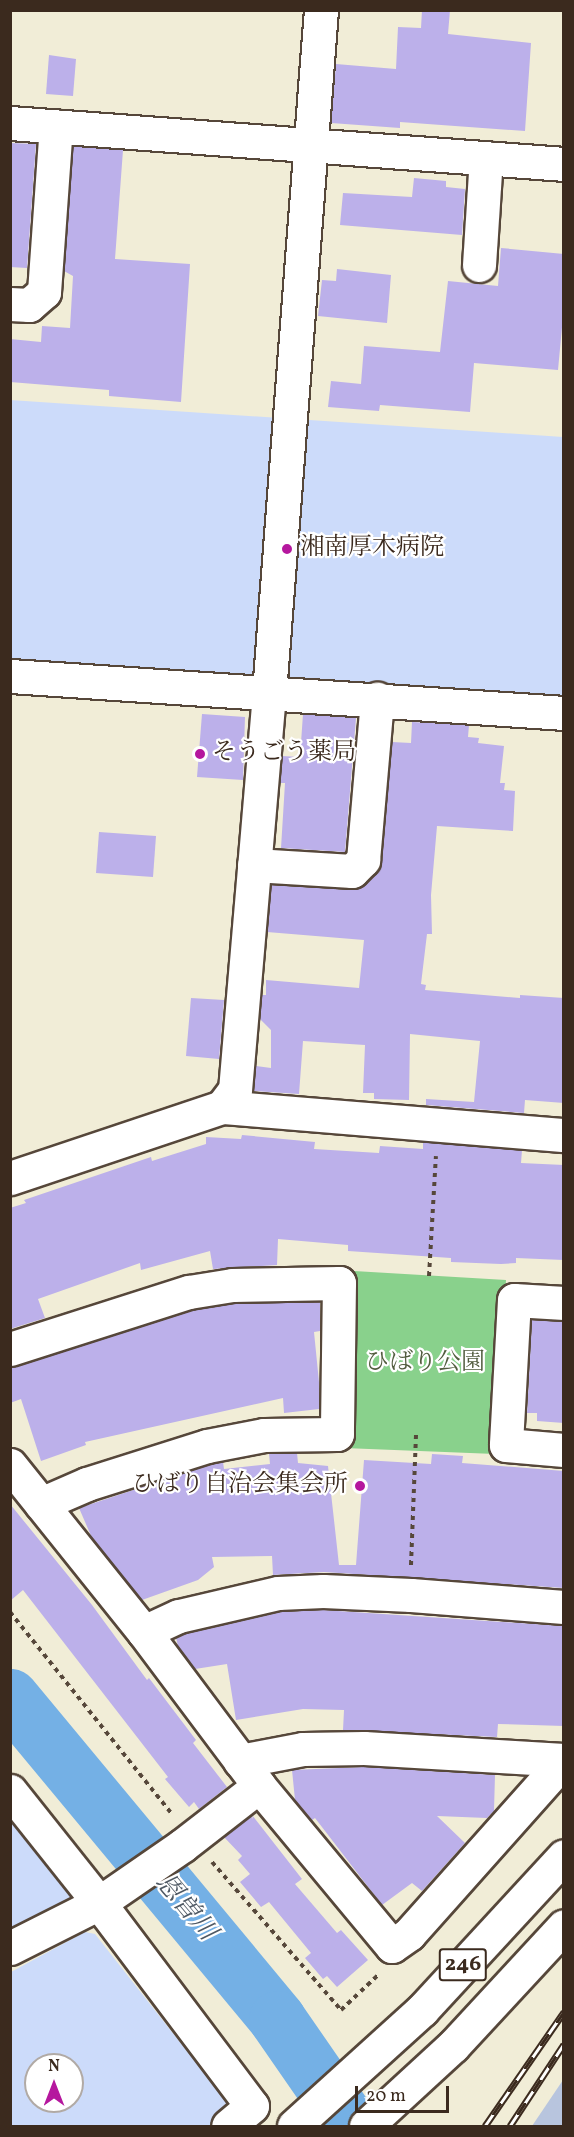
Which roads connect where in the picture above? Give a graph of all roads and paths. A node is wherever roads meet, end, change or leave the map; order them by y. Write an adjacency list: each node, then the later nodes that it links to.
1 (321, 10): 4 (main road)
2 (10, 123): 3 (main road)
3 (56, 126): 4 (main road); 8 (main road)
4 (311, 145): 5 (main road); 10 (main road)
5 (486, 158): 6 (main road); 7 (main road)
6 (564, 164)
7 (479, 265)
8 (10, 304)
9 (10, 676): 10 (main road)
10 (269, 693): 11 (main road); 13 (main road)
11 (377, 699): 12 (main road); 13 (main road)
12 (564, 713)
13 (254, 865): 14 (main road)
14 (222, 1107): 15 (main road); 17 (main road)
15 (437, 1125): 16 (main road); 18 (path)
16 (564, 1135)
17 (10, 1178)
18 (429, 1276)
19 (564, 1303): 22 (main road)
20 (10, 1349): 24 (main road)
21 (416, 1432): 25 (path)
22 (564, 1450)
23 (10, 1465): 24 (main road)
24 (41, 1504): 27 (main road)
25 (411, 1595): 26 (main road); 27 (main road)
26 (564, 1607)
27 (144, 1632): 29 (main road)
28 (564, 1760): 29 (main road); 29 (main road)
29 (249, 1774): 32 (main road)
30 (10, 1791): 32 (main road)
31 (564, 1856): 37 (main road, 246)
32 (99, 1903): 34 (main road); 36 (main road)
33 (564, 1926): 35 (main road, 246)
34 (10, 1948)
35 (377, 2117)
36 (228, 2127)
37 (294, 2127)

